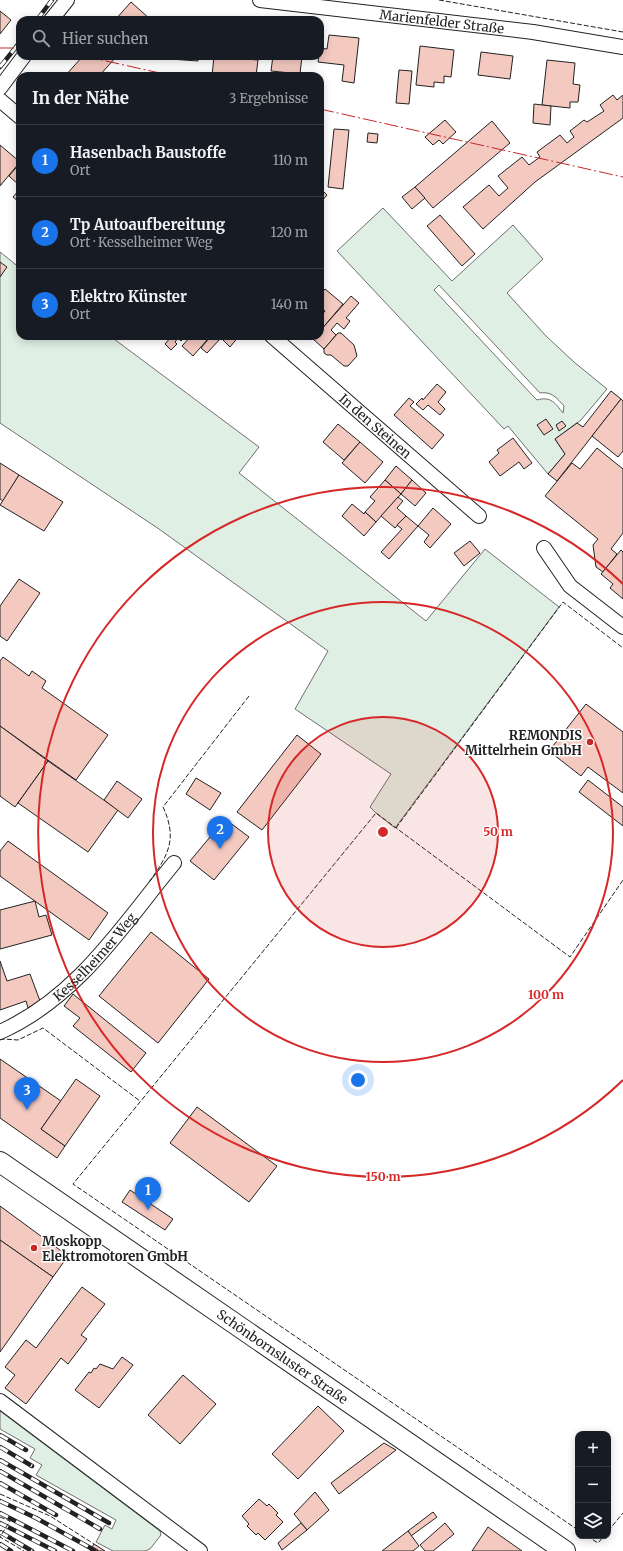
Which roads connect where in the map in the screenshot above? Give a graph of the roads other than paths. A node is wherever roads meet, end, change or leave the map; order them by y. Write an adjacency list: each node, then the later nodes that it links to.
1 (67, 0): 3 (street)
2 (260, 0): 4 (street, Marienfelder Straße)
3 (54, 16)
4 (623, 47)
5 (21, 60): 6 (street)
6 (0, 88)
7 (0, 100): 8 (street)
8 (16, 114)
9 (277, 340): 10 (street, In den Steinen)
10 (479, 516)
11 (544, 548): 12 (street)
12 (623, 628)
13 (174, 863): 14 (street, Kesselheimer Weg)
14 (0, 1032)
15 (0, 1162): 18 (street, Schönbornsluster Straße)
16 (0, 1401): 17 (street)
17 (200, 1551)
18 (565, 1551)

